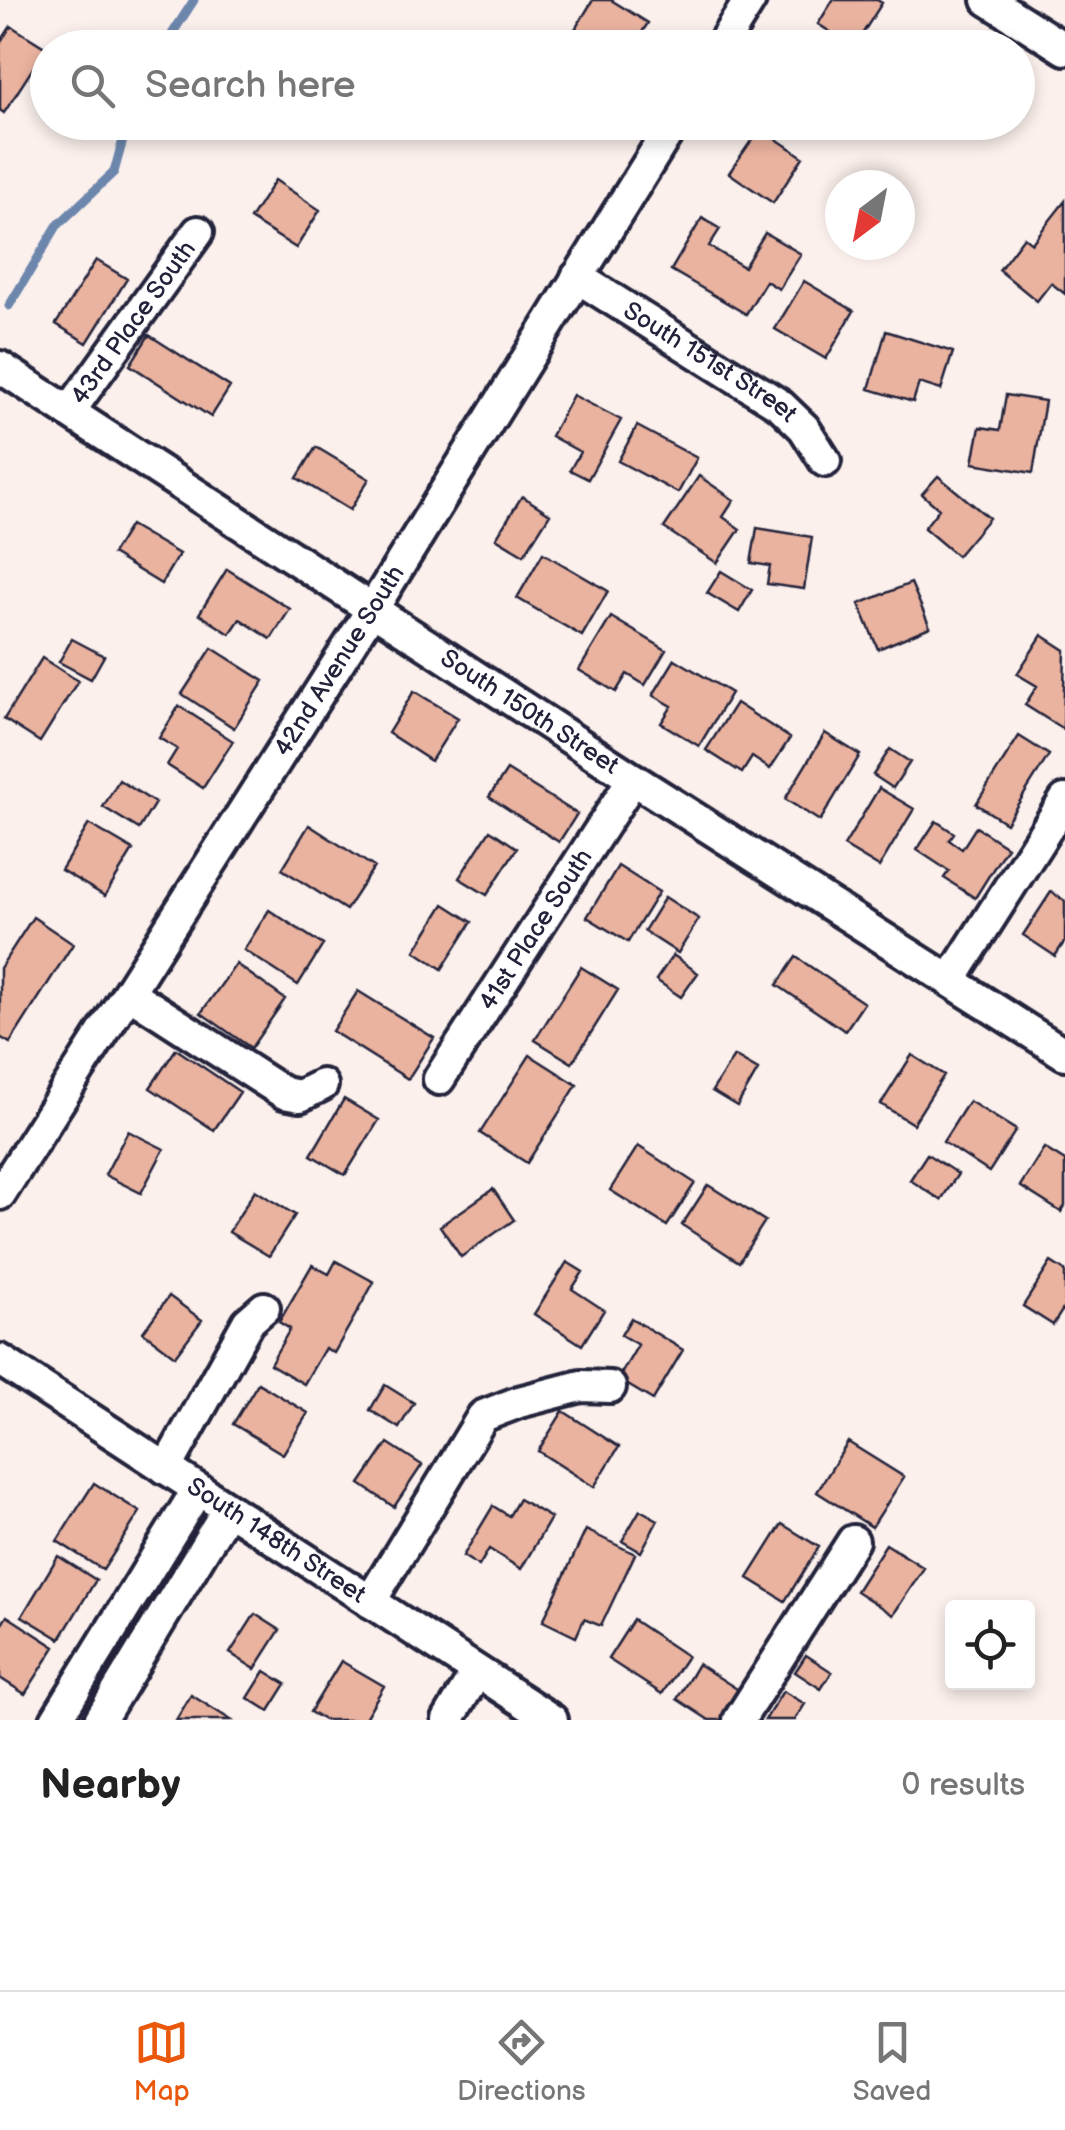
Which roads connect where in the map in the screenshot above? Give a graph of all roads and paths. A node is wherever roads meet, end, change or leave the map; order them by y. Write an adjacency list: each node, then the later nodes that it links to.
1 (750, 0): 3 (street)
2 (988, 0): 4 (street)
3 (731, 30)
4 (1065, 49)
5 (663, 140): 7 (street, 42nd Avenue South)
6 (198, 232): 9 (street, 43rd Place South)
7 (577, 278): 10 (street, South 151st Street); 11 (street, 42nd Avenue South)
8 (0, 367): 9 (street, South 150th Street)
9 (69, 412): 11 (street, South 150th Street)
10 (826, 461)
11 (372, 608): 12 (street, South 150th Street); 15 (street, 42nd Avenue South)
12 (632, 779): 14 (street, South 150th Street); 17 (street, 41st Place South)
13 (1065, 800): 14 (street)
14 (951, 980): 16 (street, South 150th Street)
15 (129, 993): 18 (street); 19 (street, 42nd Avenue South)
16 (1065, 1054)
17 (438, 1079)
18 (322, 1085)
19 (0, 1194)
20 (264, 1308): 23 (street)
21 (0, 1360): 23 (street, South 148th Street)
22 (610, 1386): 27 (street)
23 (166, 1469): 24 (street, South 148th Street)
24 (198, 1489): 25 (street, South 148th Street); 30 (street)
25 (228, 1509): 27 (street, South 148th Street); 31 (street)
26 (853, 1540): 33 (street)
27 (370, 1602): 28 (street, South 148th Street)
28 (477, 1672): 29 (street, South 148th Street); 32 (street)
29 (550, 1719)
30 (56, 1720)
31 (100, 1720)
32 (448, 1720)
33 (739, 1720)

